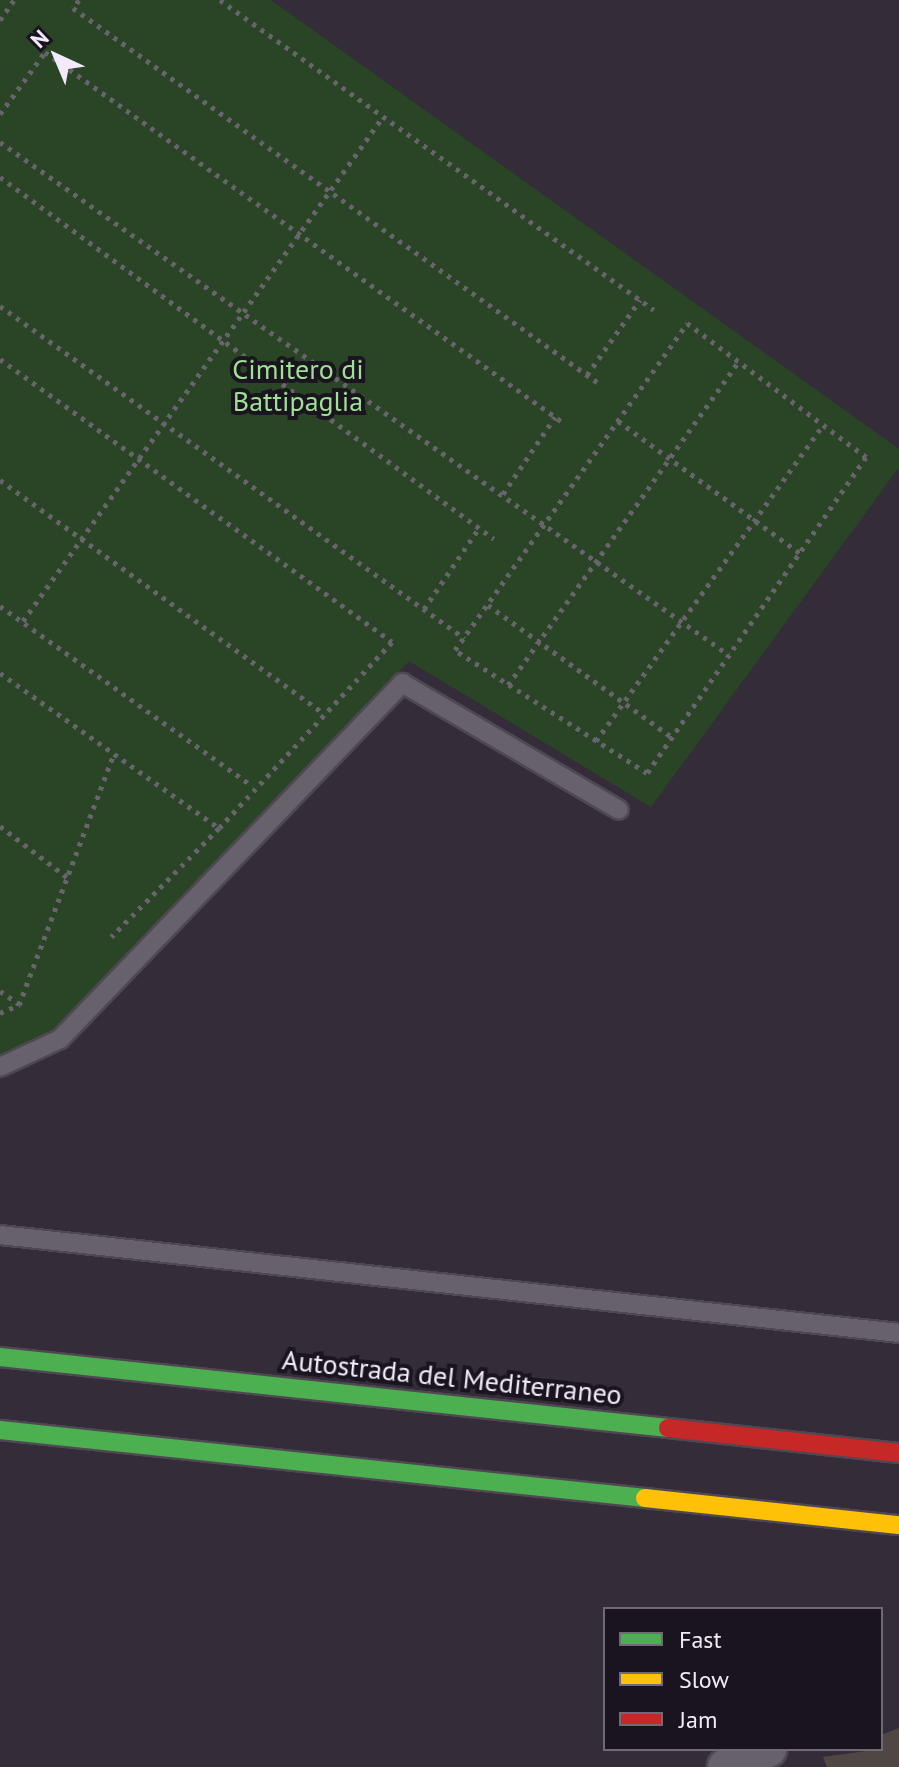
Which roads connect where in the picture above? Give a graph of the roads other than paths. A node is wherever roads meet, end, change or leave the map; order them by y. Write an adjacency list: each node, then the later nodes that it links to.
1 (619, 810): 2 (lane)
2 (0, 1067)
3 (0, 1235): 4 (lane)
4 (899, 1333)
5 (0, 1357): 7 (highway, Autostrada del Mediterraneo)
6 (0, 1430): 8 (highway)
7 (899, 1453)
8 (899, 1525)
9 (763, 1751): 10 (street)
10 (726, 1767)

